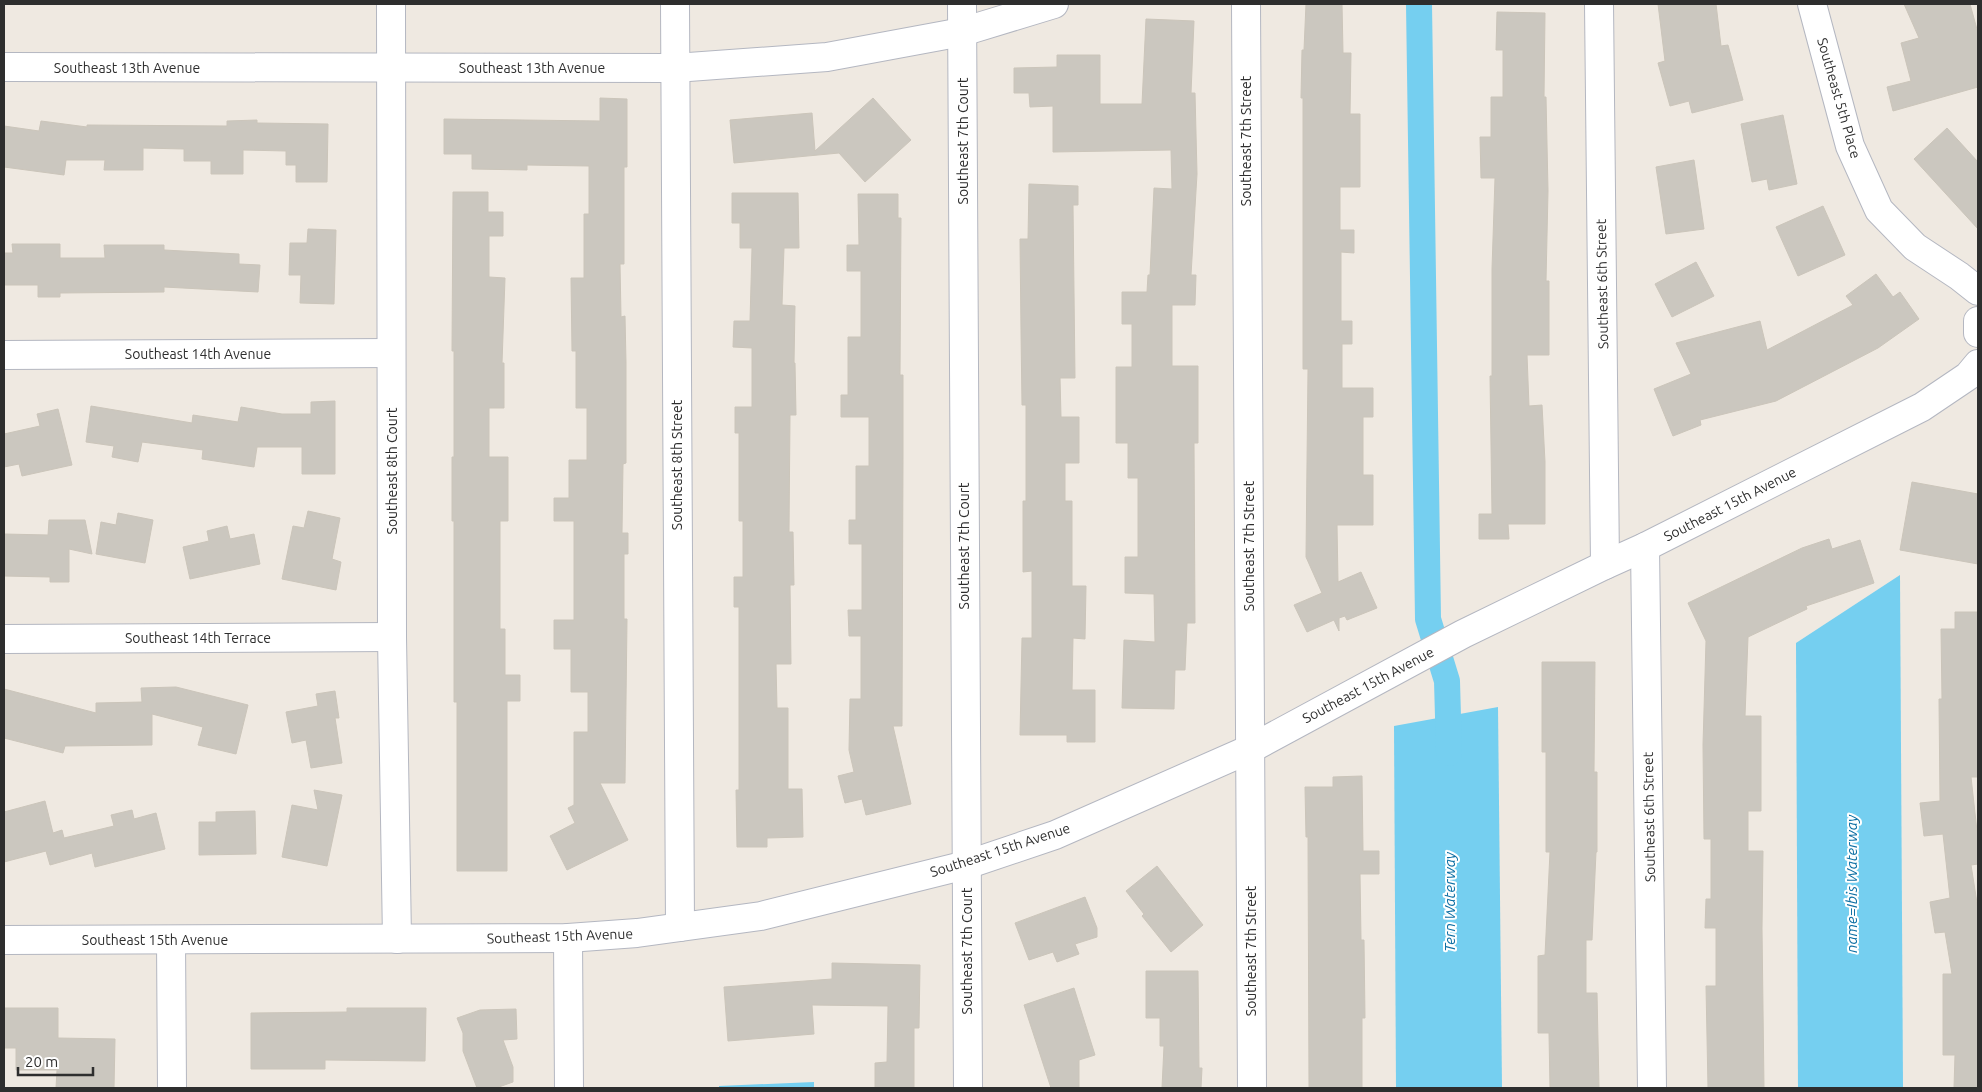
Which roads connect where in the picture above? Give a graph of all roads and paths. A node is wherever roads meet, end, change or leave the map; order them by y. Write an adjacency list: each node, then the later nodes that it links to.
1 (391, 4): 11 (street, Southeast 8th Court)
2 (675, 4): 10 (street, Southeast 8th Street)
3 (962, 4): 8 (street, Southeast 7th Court)
4 (1054, 4): 8 (street, Southeast 13th Avenue)
5 (1246, 4): 22 (street, Southeast 7th Street)
6 (1599, 4): 19 (street, Southeast 6th Street)
7 (1812, 4): 12 (street, Southeast 5th Place)
8 (962, 32): 10 (street, Southeast 13th Avenue); 23 (street, Southeast 7th Court)
9 (4, 67): 11 (street, Southeast 13th Avenue)
10 (676, 68): 11 (street, Southeast 13th Avenue); 24 (street, Southeast 8th Street)
11 (391, 69): 15 (street, Southeast 8th Court)
12 (1978, 291)
13 (1978, 321): 14 (street)
14 (1978, 333)
15 (392, 353): 16 (street, Southeast 14th Avenue); 20 (street, Southeast 8th Court)
16 (4, 355)
17 (1978, 364): 18 (street, Southeast 15th Avenue)
18 (1645, 547): 19 (street, Southeast 15th Avenue); 33 (street, Southeast 6th Street)
19 (1604, 564): 22 (street, Southeast 15th Avenue)
20 (392, 637): 21 (street, Southeast 14th Terrace); 26 (street, Southeast 8th Court)
21 (4, 639)
22 (1250, 749): 23 (street, Southeast 15th Avenue); 32 (street, Southeast 7th Street)
23 (966, 865): 24 (street, Southeast 15th Avenue); 31 (street, Southeast 7th Court)
24 (680, 927): 25 (street, Southeast 15th Avenue)
25 (568, 938): 26 (street, Southeast 15th Avenue); 30 (street)
26 (397, 939): 28 (street, Southeast 15th Avenue)
27 (4, 940): 28 (street, Southeast 15th Avenue)
28 (171, 940): 29 (street)
29 (172, 1088)
30 (569, 1088)
31 (968, 1088)
32 (1252, 1088)
33 (1652, 1088)

